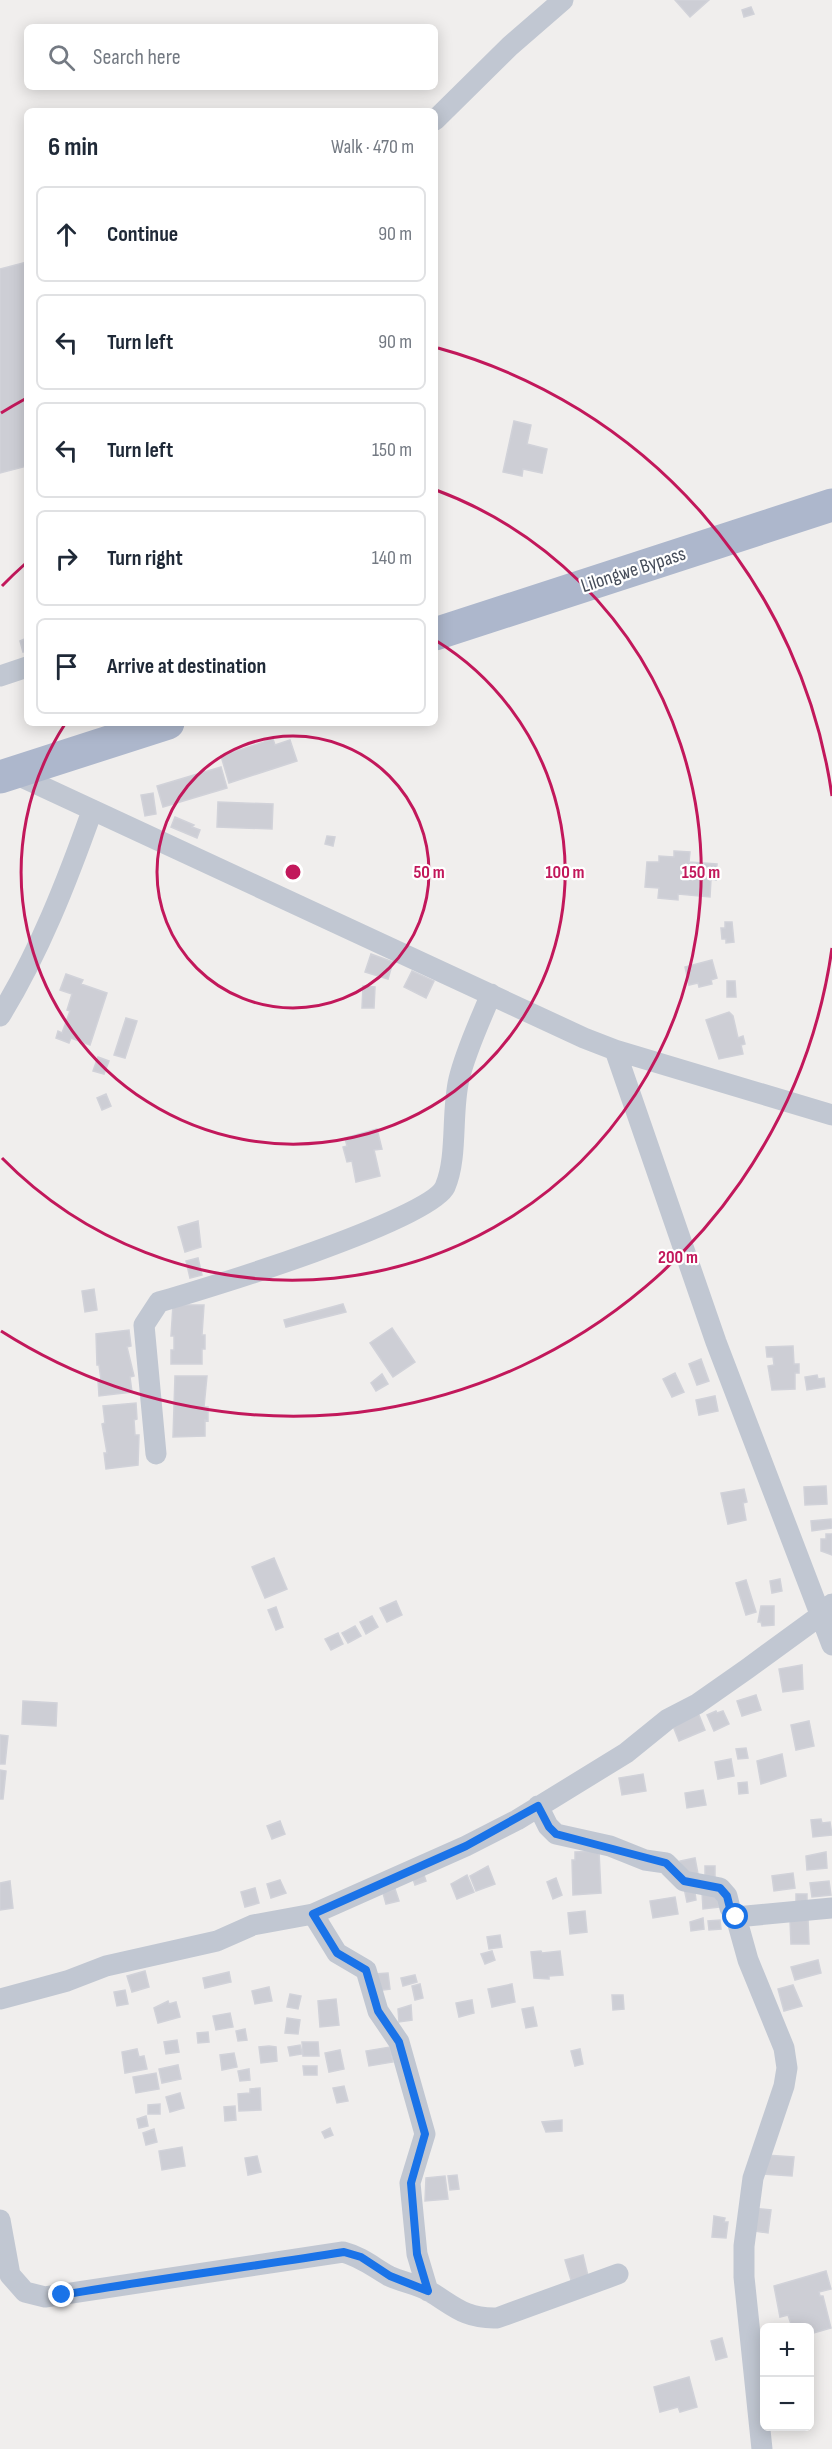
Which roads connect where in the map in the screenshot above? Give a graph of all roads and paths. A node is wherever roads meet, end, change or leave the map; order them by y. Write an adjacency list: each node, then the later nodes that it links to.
1 (562, 0): 2 (street)
2 (438, 117)
3 (832, 505): 4 (main road, Lilongwe Bypass)
4 (438, 633)
5 (24, 668): 6 (street)
6 (0, 676)
7 (159, 726): 8 (main road)
8 (7, 775): 9 (street)
9 (92, 811): 10 (street); 11 (street)
10 (491, 994): 12 (street); 14 (street)
11 (0, 1016)
12 (615, 1050): 13 (street); 15 (street)
13 (832, 1115)
14 (156, 1454)
15 (826, 1609): 16 (street); 17 (street)
16 (832, 1645)
17 (538, 1806): 19 (street); 20 (street)
18 (832, 1908): 20 (street)
19 (313, 1914): 21 (street); 24 (street)
20 (736, 1917): 25 (street)
21 (0, 1999)
22 (0, 2220): 24 (street)
23 (618, 2274): 24 (street)
24 (428, 2291)
25 (762, 2449)

